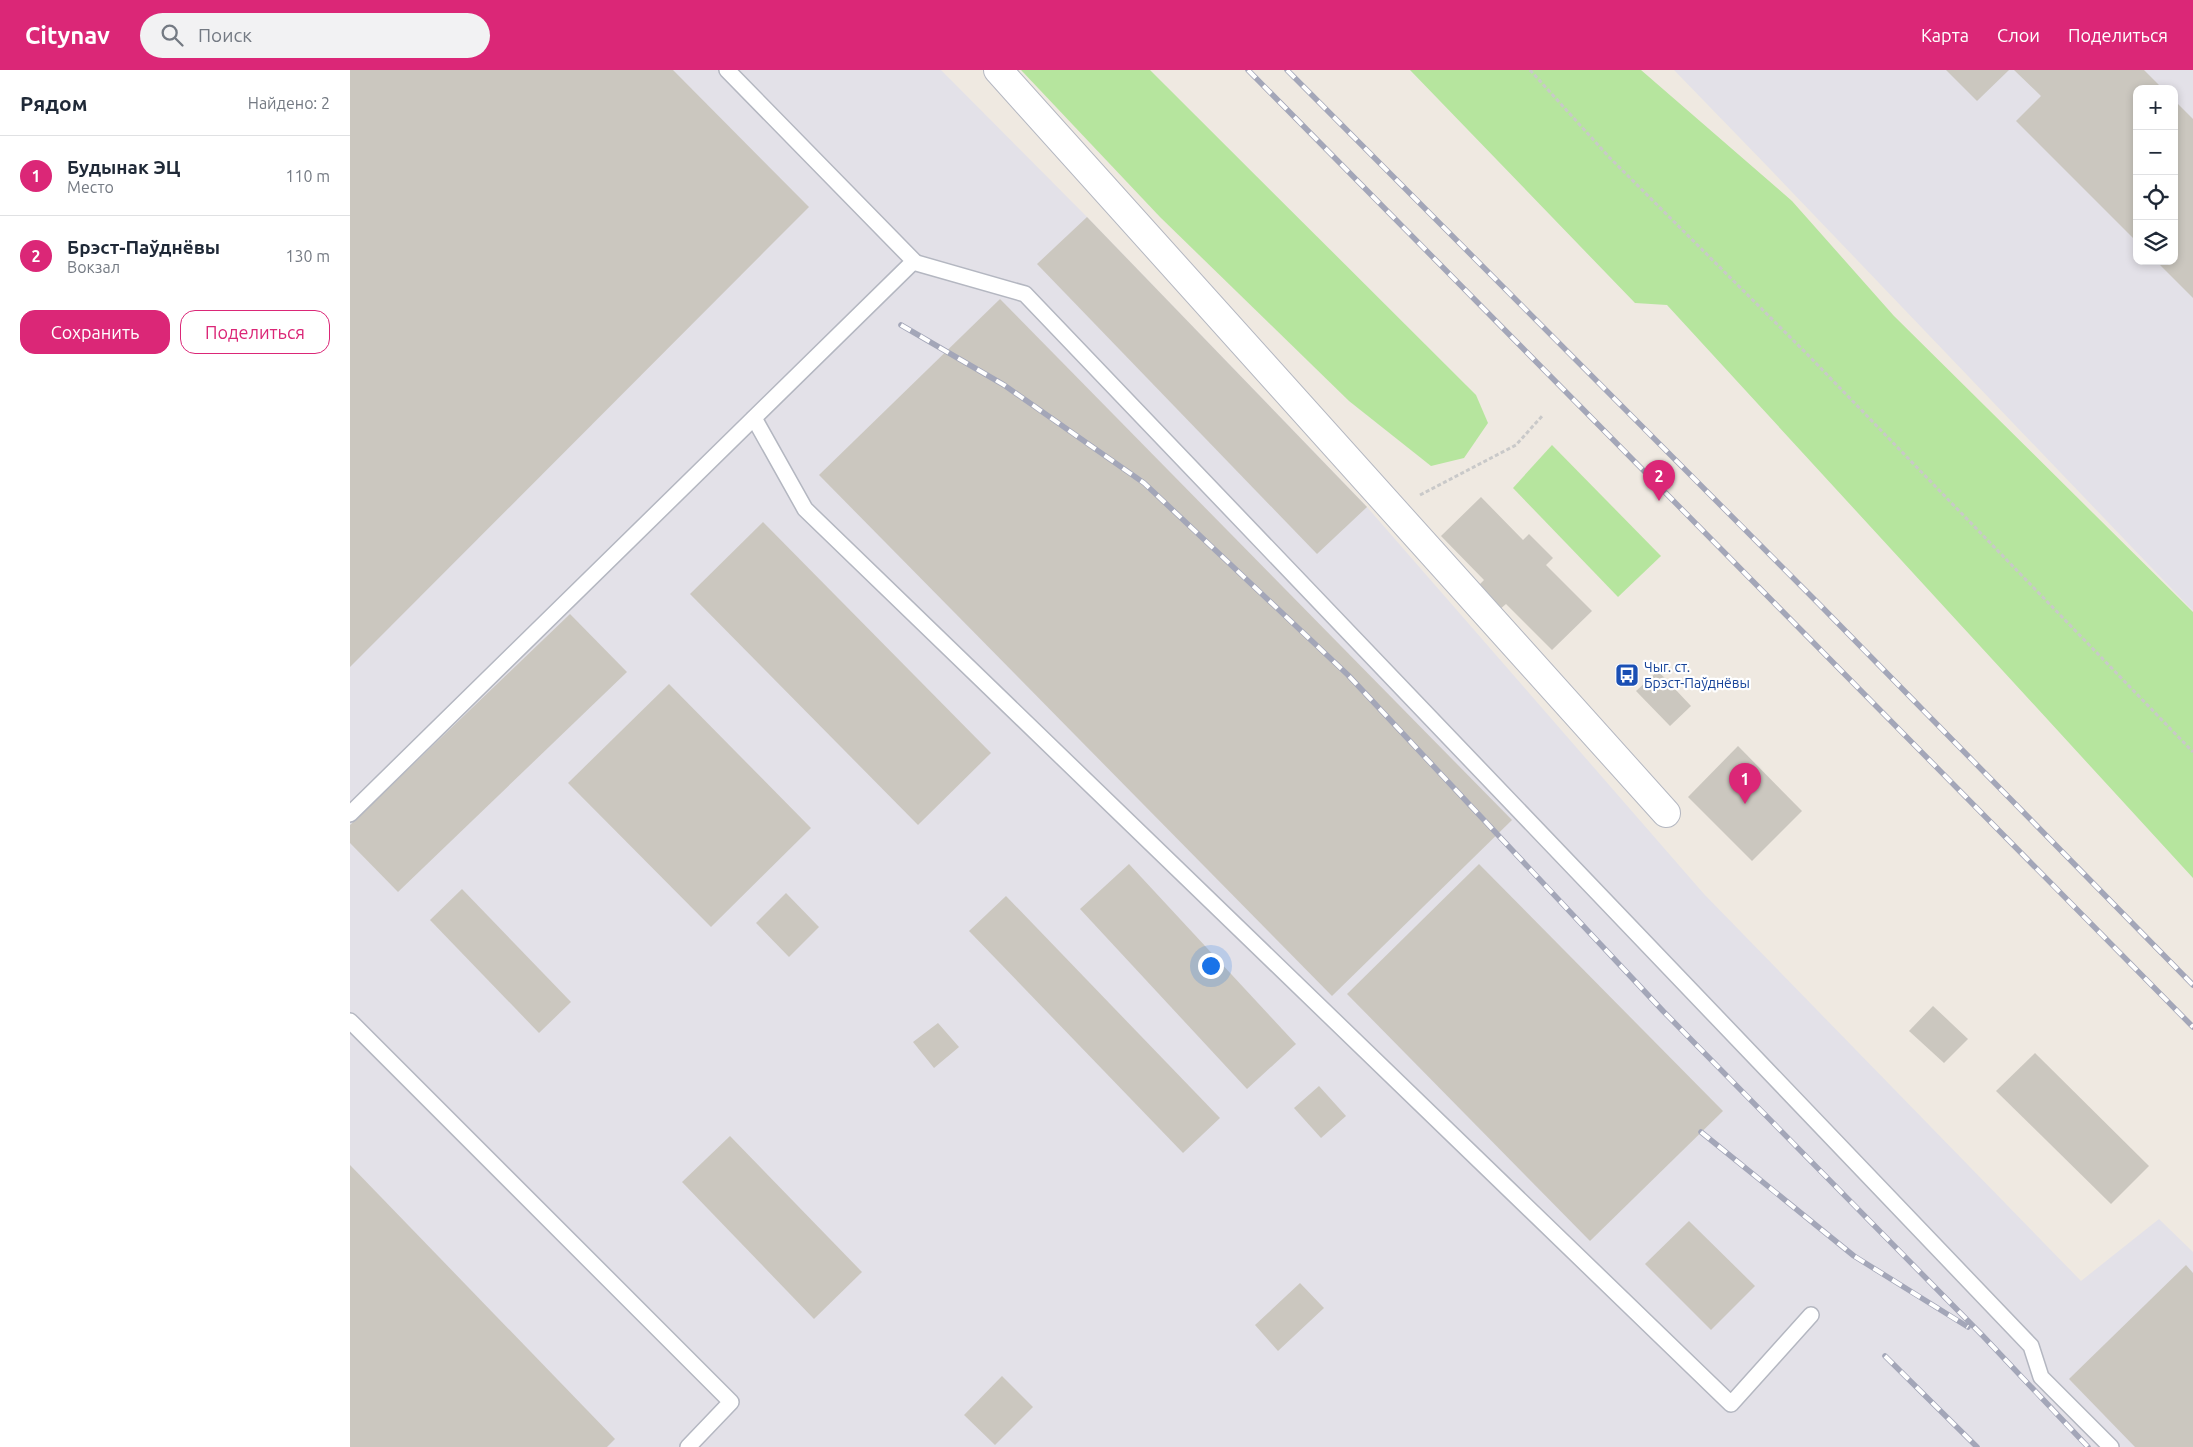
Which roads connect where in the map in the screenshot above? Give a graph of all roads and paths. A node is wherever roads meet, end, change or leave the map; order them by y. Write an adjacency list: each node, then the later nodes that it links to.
1 (727, 70): 4 (lane)
2 (998, 70): 7 (street)
3 (1530, 70): 8 (path)
4 (913, 262): 6 (lane); 14 (lane)
5 (1543, 415): 7 (path)
6 (754, 418): 10 (lane); 12 (lane)
7 (1393, 509): 9 (street)
8 (2193, 752)
9 (1666, 812)
10 (350, 814)
11 (350, 1021): 13 (lane)
12 (1811, 1315)
13 (688, 1447)
14 (2111, 1447)

